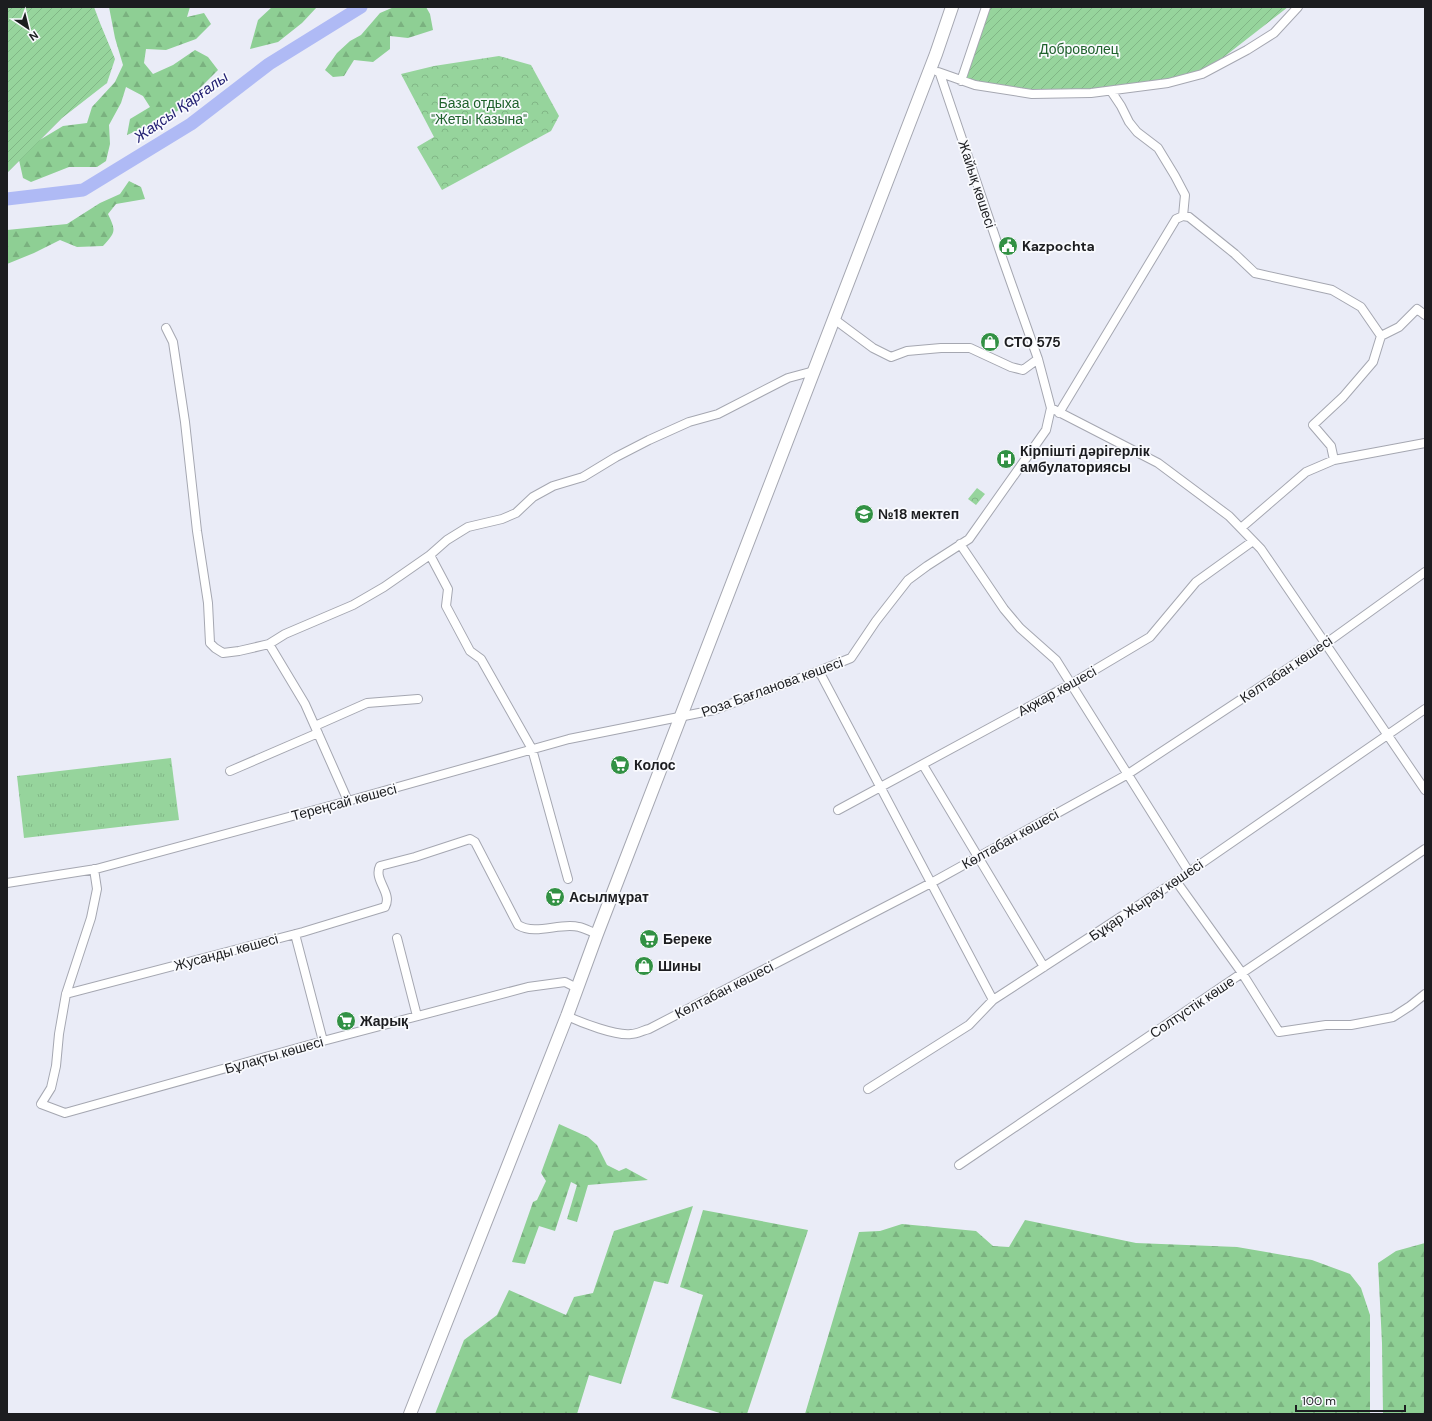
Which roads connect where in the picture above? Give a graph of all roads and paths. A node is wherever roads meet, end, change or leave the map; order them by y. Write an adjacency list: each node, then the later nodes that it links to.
1 (952, 7): 4 (main road)
2 (986, 7): 5 (street)
3 (1298, 7): 6 (street)
4 (936, 70): 5 (street); 9 (main road); 12 (street, Жайық көшесі)
5 (961, 81): 6 (street)
6 (1112, 91): 7 (street)
7 (1183, 216): 11 (street); 15 (street)
8 (1425, 315): 11 (street)
9 (834, 319): 12 (street); 13 (main road)
10 (166, 328): 23 (street)
11 (1381, 336): 17 (street)
12 (1038, 359): 14 (street, Жайық көшесі)
13 (814, 371): 21 (street); 29 (main road)
14 (1051, 408): 15 (street); 20 (street, Роза Бағланова көшесі)
15 (1059, 413): 18 (street)
16 (1425, 443): 17 (street)
17 (1334, 460): 18 (street)
18 (1241, 528): 19 (street)
19 (1252, 540): 24 (street); 26 (street, Ақжар көшесі)
20 (960, 544): 25 (street, Роза Бағланова көшесі); 26 (street)
21 (430, 555): 23 (street); 32 (street)
22 (1425, 572): 24 (street, Көлтабан көшесі)
23 (269, 644): 30 (street)
24 (1325, 644): 31 (street); 35 (street, Көлтабан көшесі)
25 (819, 671): 29 (street, Роза Бағланова көшесі); 36 (street)
26 (1071, 684): 33 (street, Ақжар көшесі); 35 (street)
27 (418, 699): 30 (street)
28 (1425, 709): 31 (street, Бұқар Жырау көшесі)
29 (680, 718): 32 (street, Тереңсай көшесі); 49 (main road)
30 (317, 729): 34 (street); 38 (street)
31 (1387, 735): 37 (street); 43 (street, Бұқар Жырау көшесі)
32 (532, 749): 38 (street, Тереңсай көшесі); 44 (street)
33 (923, 765): 36 (street, Ақжар көшесі); 41 (street)
34 (230, 771)
35 (1128, 774): 41 (street, Көлтабан көшесі); 43 (street)
36 (881, 788): 39 (street, Ақжар көшесі); 47 (street)
37 (1425, 790)
38 (348, 801): 42 (street, Тереңсай көшесі)
39 (838, 810)
40 (1425, 849): 52 (street, Солтүстік көше)
41 (979, 856): 47 (street, Көлтабан көшесі); 51 (street)
42 (94, 869): 46 (street, Тереңсай көшесі); 54 (street)
43 (1189, 872): 45 (street, Бұқар Жырау көшесі)
44 (568, 879)
45 (1176, 881): 51 (street, Бұқар Жырау көшесі); 52 (street)
46 (7, 883)
47 (931, 883): 56 (street); 58 (street, Көлтабан көшесі)
48 (295, 934): 49 (street, Жусанды көшесі); 54 (street, Жусанды көшесі); 59 (street)
49 (596, 934): 53 (main road)
50 (397, 938): 57 (street)
51 (1044, 967): 56 (street, Бұқар Жырау көшесі)
52 (1242, 973): 55 (street); 61 (street, Солтүстік көше)
53 (577, 988): 57 (street, Бұлақты көшесі); 58 (main road)
54 (66, 994): 59 (street, Бұлақты көшесі)
55 (1425, 994)
56 (992, 1000): 60 (street, Бұқар Жырау көшесі)
57 (417, 1016): 59 (street, Бұлақты көшесі)
58 (567, 1016): 62 (main road)
59 (323, 1041)
60 (868, 1089)
61 (959, 1165)
62 (410, 1414)

